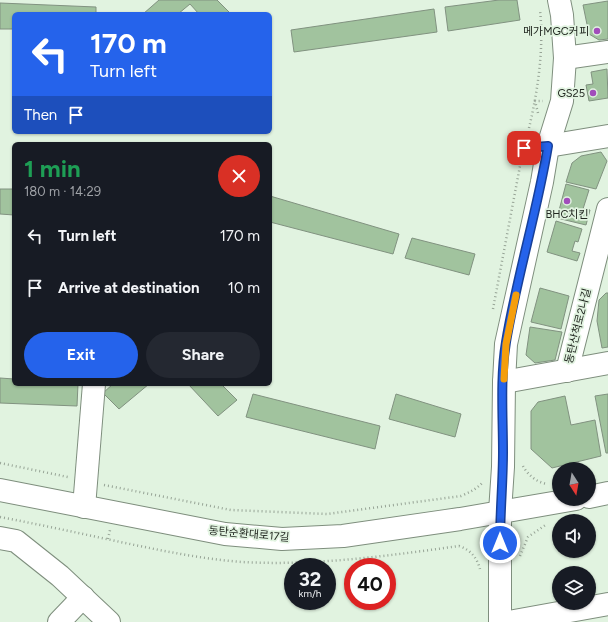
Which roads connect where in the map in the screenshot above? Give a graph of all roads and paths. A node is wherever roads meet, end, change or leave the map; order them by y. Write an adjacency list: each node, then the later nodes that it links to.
1 (549, 2): 3 (street); 6 (path)
2 (608, 52): 3 (street)
3 (565, 58): 5 (street)
4 (608, 136): 5 (street)
5 (548, 146): 6 (street); 11 (street)
6 (524, 148)
7 (608, 209): 8 (street, 동탄산척로2나길)
8 (599, 279): 10 (street, 동탄산척로2나길)
9 (608, 363): 10 (street, 동탄산척로2나길)
10 (567, 371): 11 (street, 동탄산척로2나길)
11 (504, 382): 23 (street)
12 (94, 386): 15 (street)
13 (0, 462): 15 (path)
14 (521, 464): 16 (path)
15 (86, 481): 19 (path); 22 (street)
16 (552, 483)
17 (0, 490): 22 (street, 동탄순환대로17길)
18 (608, 493): 20 (street)
19 (461, 496)
20 (596, 496)
21 (552, 503): 23 (street, 동탄순환대로17길)
22 (84, 507): 23 (street, 동탄순환대로17길)
23 (500, 512): 31 (street)
24 (552, 523): 26 (path)
25 (0, 538): 27 (street)
26 (520, 555)
27 (83, 597): 29 (street); 30 (street)
28 (608, 604): 32 (street)
29 (59, 622)
30 (109, 622)
31 (500, 622)
32 (509, 622)

